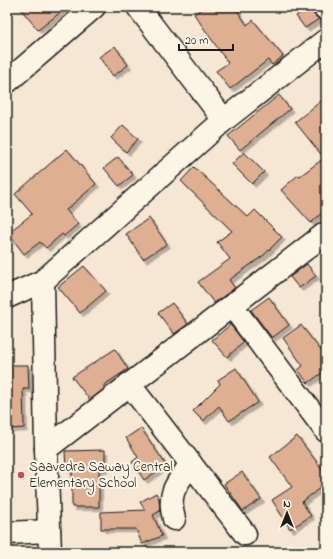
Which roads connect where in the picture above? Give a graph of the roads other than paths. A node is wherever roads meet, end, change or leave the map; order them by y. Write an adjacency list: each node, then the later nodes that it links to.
1 (94, 7): 4 (street)
2 (138, 7): 5 (street)
3 (326, 40): 5 (street)
4 (7, 82)
5 (224, 120): 7 (street)
6 (326, 233): 9 (street)
7 (43, 281): 8 (street); 12 (street)
8 (7, 297)
9 (232, 306): 10 (street); 11 (street)
10 (129, 384): 12 (street); 13 (street)
11 (326, 431)
12 (46, 450): 15 (street)
13 (191, 464): 14 (street); 17 (street)
14 (174, 519)
15 (49, 530): 16 (street); 18 (street)
16 (7, 533)
17 (245, 534)
18 (50, 552)

